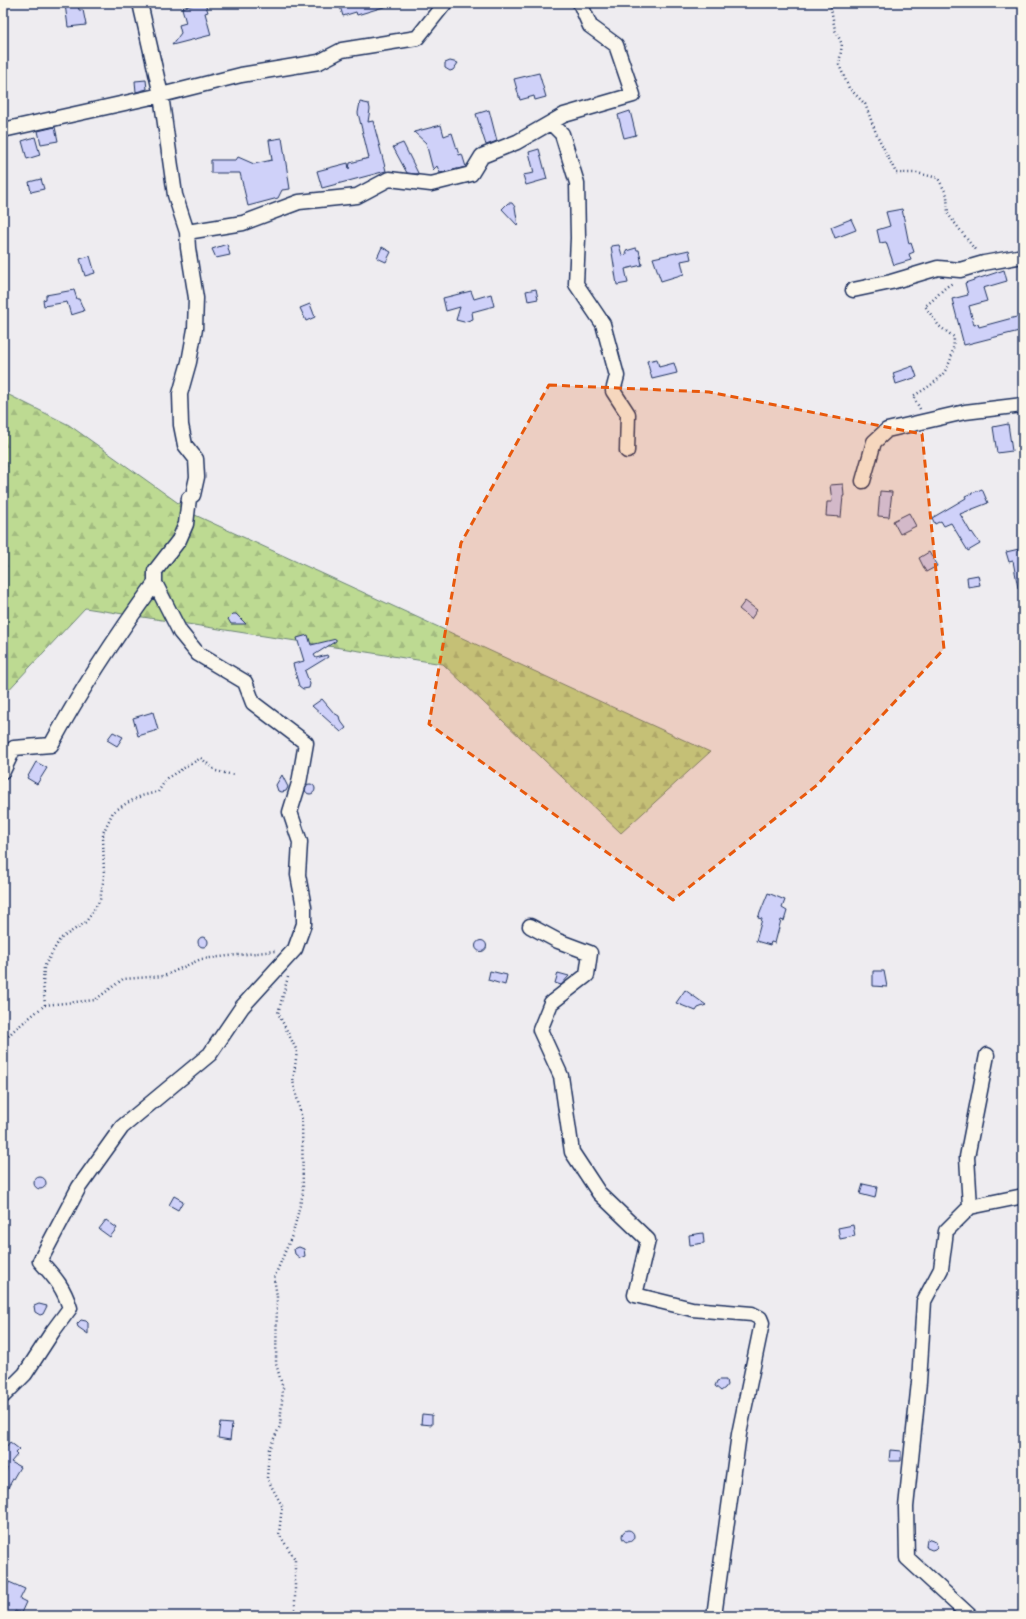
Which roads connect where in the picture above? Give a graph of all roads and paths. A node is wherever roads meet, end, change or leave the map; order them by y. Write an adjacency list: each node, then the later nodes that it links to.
1 (140, 3): 5 (street)
2 (445, 3): 5 (street)
3 (580, 3): 6 (street)
4 (830, 3): 10 (path)
5 (161, 95): 7 (street); 8 (street)
6 (551, 123): 8 (street); 15 (street)
7 (3, 130)
8 (187, 232): 17 (street)
9 (1023, 256): 10 (street)
10 (984, 263): 11 (street)
11 (960, 270): 12 (street); 14 (path)
12 (852, 290)
13 (1023, 405): 14 (street)
14 (926, 420): 16 (street)
15 (627, 451)
16 (863, 481)
17 (155, 582): 18 (street); 21 (street)
18 (3, 771)
19 (234, 775): 23 (path)
20 (530, 926): 30 (street)
21 (295, 949): 23 (path); 28 (street)
22 (289, 971): 29 (path)
23 (45, 1005): 24 (path)
24 (3, 1042)
25 (987, 1055): 27 (street)
26 (1023, 1196): 27 (street)
27 (970, 1207): 31 (street)
28 (3, 1396)
29 (295, 1616)
30 (714, 1616)
31 (970, 1616)

